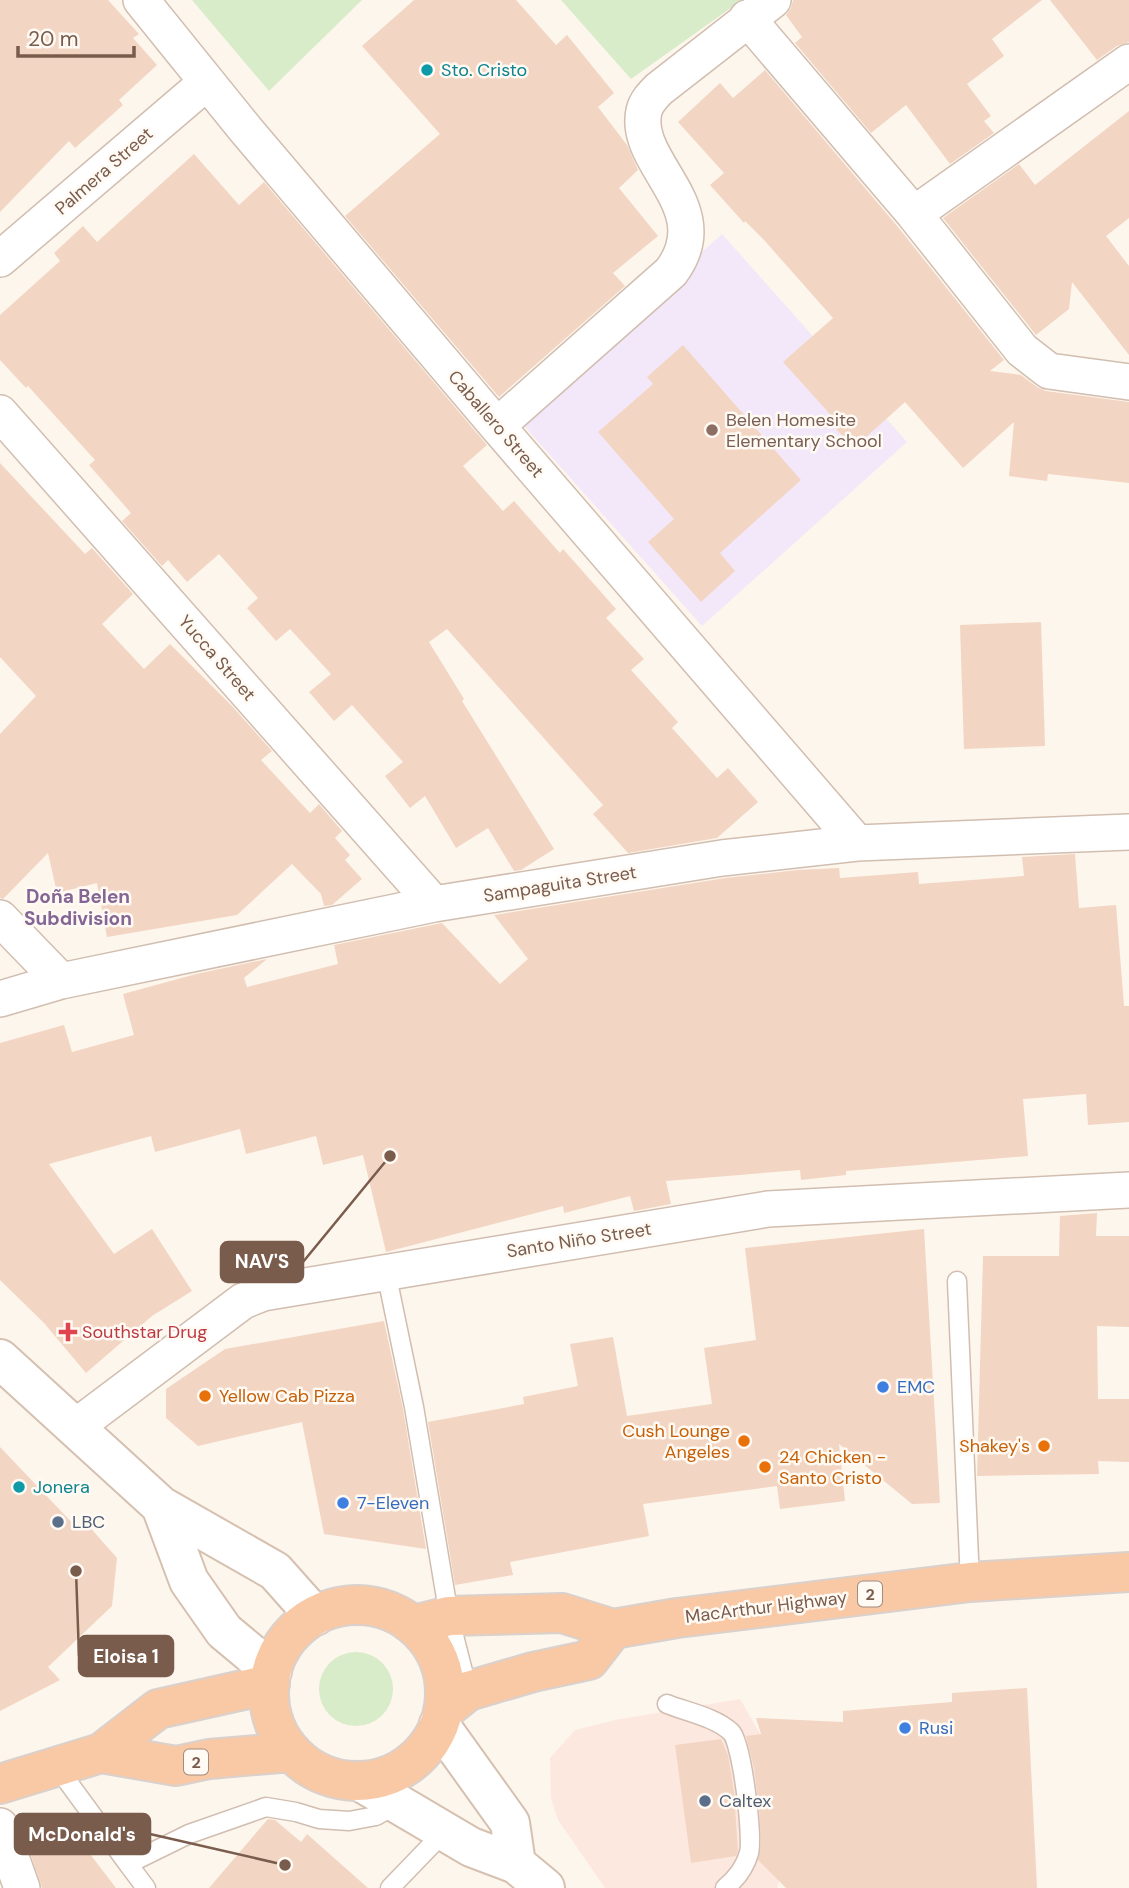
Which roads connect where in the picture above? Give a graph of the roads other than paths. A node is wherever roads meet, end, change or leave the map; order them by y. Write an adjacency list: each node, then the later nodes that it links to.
1 (141, 0): 4 (street, Caballero Street)
2 (760, 9): 5 (street); 9 (street)
3 (1129, 62): 5 (street)
4 (207, 82): 6 (street, Palmera Street); 9 (street, Caballero Street)
5 (914, 214): 7 (street)
6 (0, 259)
7 (1129, 382)
8 (0, 413): 12 (street, Yucca Street)
9 (497, 426): 11 (street, Caballero Street)
10 (1129, 832): 11 (street, Sampaguita Street)
11 (858, 843): 12 (street, Sampaguita Street)
12 (434, 904): 14 (street, Sampaguita Street)
13 (0, 918): 14 (street)
14 (61, 981): 15 (street, Sampaguita Street)
15 (0, 999)
16 (1129, 1190): 17 (street, Santo Niño Street)
17 (386, 1272): 20 (street, Santo Niño Street); 25 (lane)
18 (957, 1281): 23 (lane)
19 (0, 1359): 20 (main road)
20 (74, 1428): 21 (main road)
21 (161, 1506): 24 (main road); 27 (main road)
22 (1129, 1572): 23 (highway, MacArthur Highway / 2)
23 (970, 1582): 26 (highway, MacArthur Highway / 2)
24 (315, 1616): 25 (highway, 2); 27 (highway, 2)
25 (431, 1621): 26 (highway, MacArthur Highway / 2); 29 (highway, 2)
26 (613, 1629): 29 (highway)
27 (271, 1677): 30 (highway); 31 (highway, 2)
28 (667, 1704): 43 (lane)
29 (450, 1709): 33 (highway); 39 (main road)
30 (292, 1752): 31 (highway, 2); 33 (highway)
31 (101, 1753): 32 (highway, 2)
32 (57, 1767): 34 (highway, 2); 38 (lane)
33 (359, 1782): 35 (main road)
34 (0, 1784)
35 (398, 1803): 37 (main road); 38 (lane)
36 (0, 1826): 40 (street)
37 (444, 1832): 39 (main road); 42 (lane)
38 (128, 1864): 41 (lane)
39 (527, 1879)
40 (22, 1888)
41 (146, 1888)
42 (390, 1888)
43 (725, 1888)

